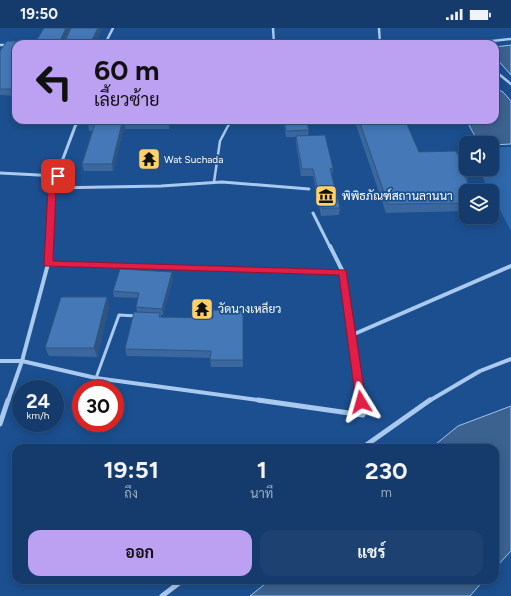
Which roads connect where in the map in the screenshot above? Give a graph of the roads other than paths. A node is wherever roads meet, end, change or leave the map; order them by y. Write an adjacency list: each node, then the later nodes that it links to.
1 (113, 28): 5 (street)
2 (274, 28): 6 (street)
3 (380, 28): 7 (street)
4 (511, 39): 8 (street)
5 (108, 40)
6 (274, 40)
7 (380, 40)
8 (499, 41)
9 (0, 45): 10 (street)
10 (12, 45)
11 (499, 74): 12 (street)
12 (511, 84)
13 (77, 124): 16 (street)
14 (229, 124): 17 (lane)
15 (0, 173): 16 (street)
16 (58, 176): 18 (street)
17 (214, 182): 18 (street); 19 (street)
18 (52, 188): 21 (street)
19 (309, 189)
20 (313, 213): 23 (street)
21 (48, 264): 23 (street); 28 (street)
22 (511, 266): 25 (street)
23 (343, 272): 25 (street)
24 (143, 317): 29 (lane)
25 (352, 335): 29 (street)
26 (511, 359): 31 (street)
27 (0, 361): 28 (street)
28 (22, 361): 29 (street); 30 (street)
29 (96, 378)
30 (0, 424)
31 (368, 444)
32 (178, 584): 33 (street)
33 (162, 596)

